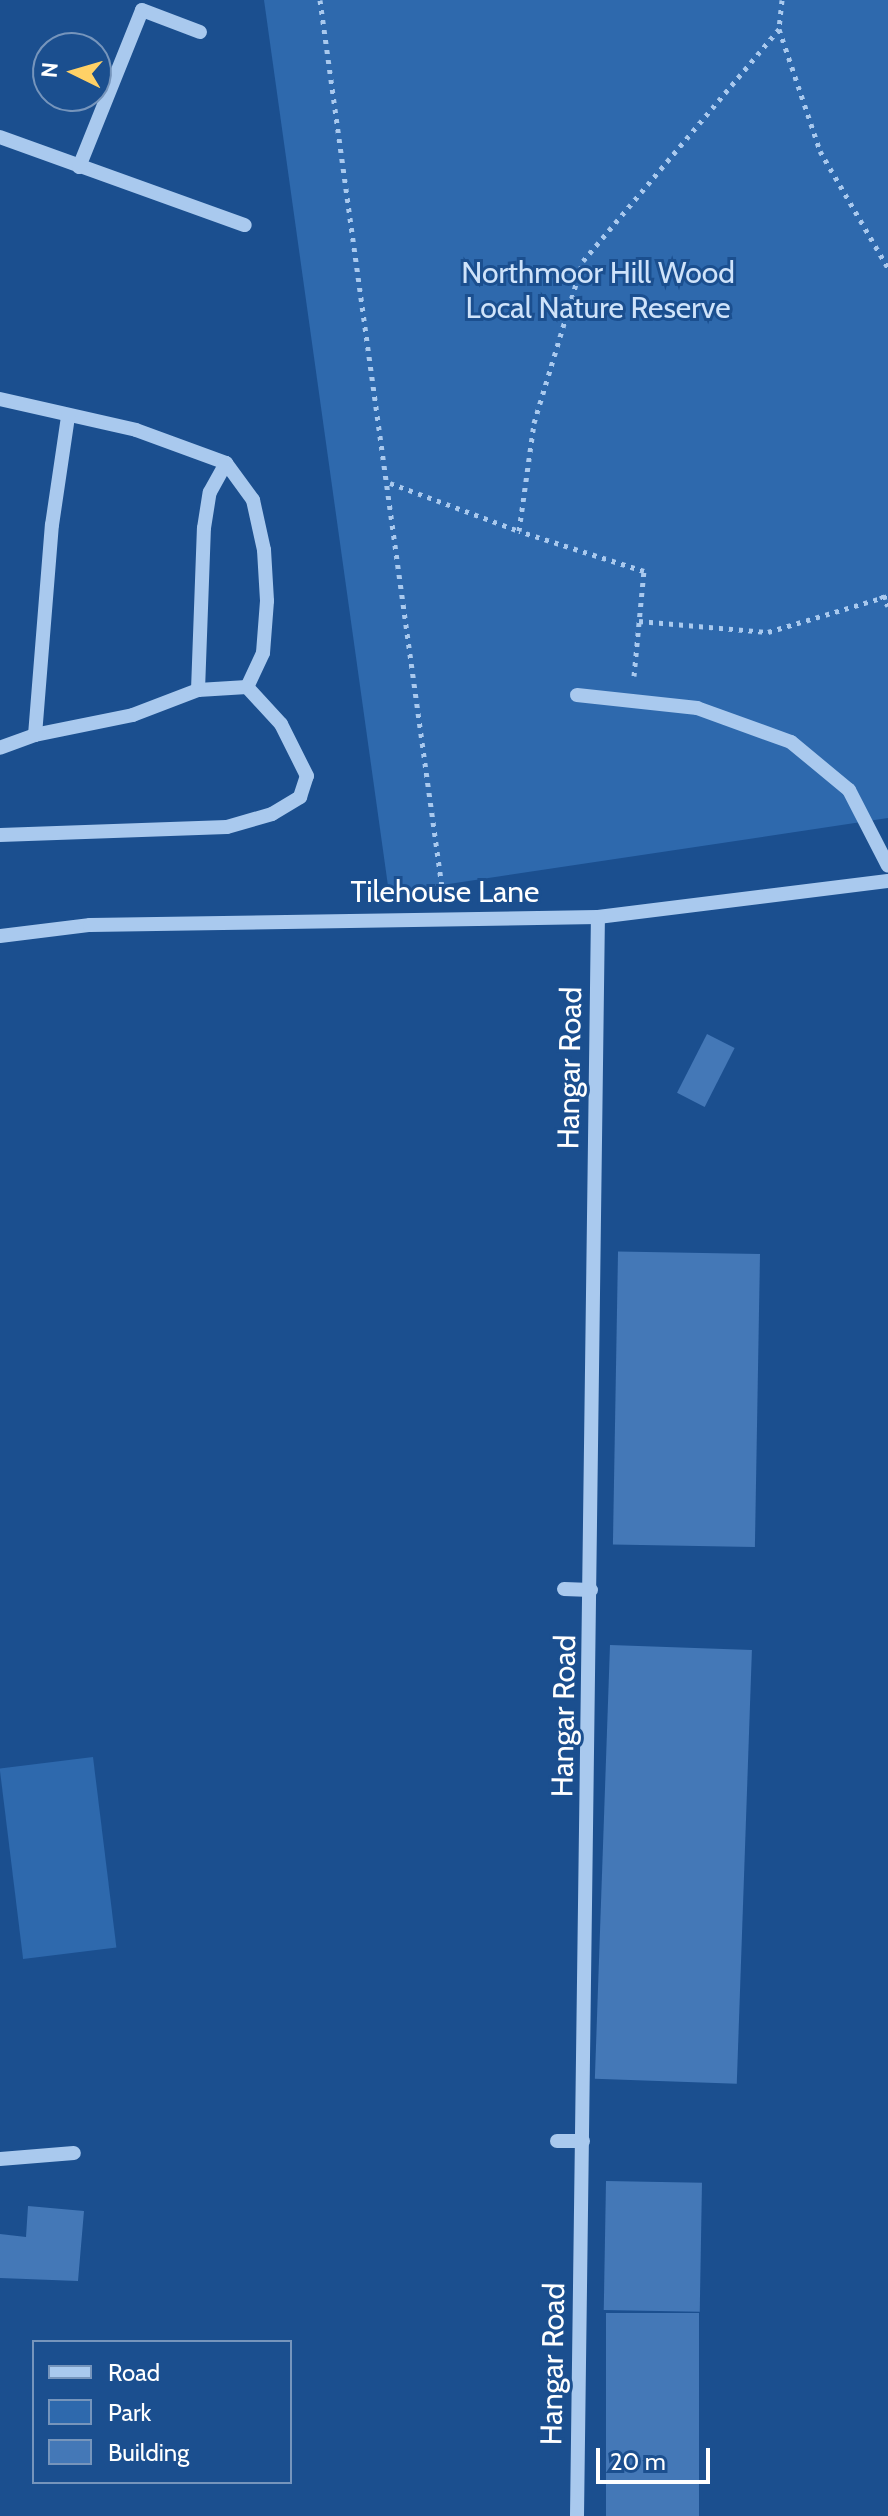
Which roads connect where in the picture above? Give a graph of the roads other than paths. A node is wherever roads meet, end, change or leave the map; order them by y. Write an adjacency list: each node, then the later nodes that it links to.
1 (200, 32): 3 (street)
2 (0, 137): 3 (street)
3 (79, 167): 4 (street)
4 (245, 225)
5 (0, 399): 6 (street)
6 (68, 416): 7 (street); 11 (street)
7 (226, 463): 8 (street); 9 (street)
8 (247, 687): 9 (street); 13 (street)
9 (198, 690): 11 (street)
10 (577, 695): 14 (street)
11 (35, 735): 12 (street)
12 (0, 748)
13 (0, 835)
14 (888, 866)
15 (888, 881): 16 (street, Tilehouse Lane)
16 (598, 917): 17 (street, Tilehouse Lane); 19 (street, Hangar Road)
17 (0, 936)
18 (564, 1589): 19 (street)
19 (591, 1590): 21 (street, Hangar Road)
20 (557, 2141): 21 (street)
21 (583, 2141): 24 (street, Hangar Road)
22 (74, 2153): 23 (street)
23 (0, 2159)
24 (577, 2516)

